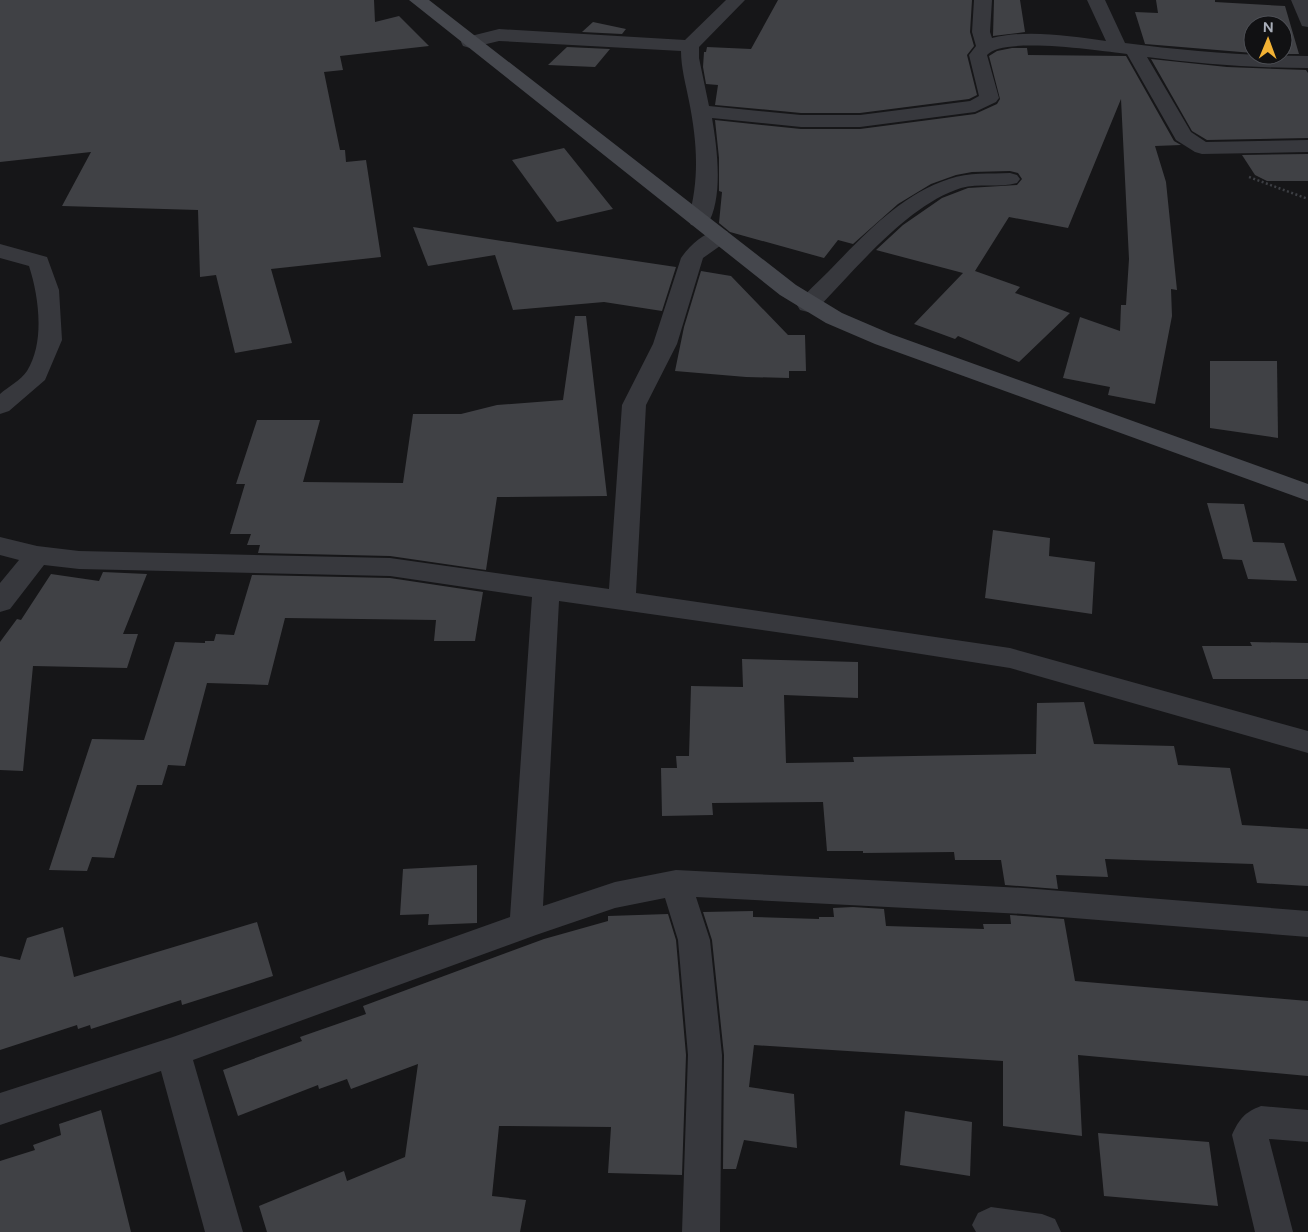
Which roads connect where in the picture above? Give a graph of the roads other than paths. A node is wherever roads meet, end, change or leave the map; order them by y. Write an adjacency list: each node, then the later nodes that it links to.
1 (418, 0): 7 (street)
2 (736, 0): 8 (street)
3 (983, 0): 9 (street)
4 (1096, 0): 10 (street)
5 (1300, 0): 6 (street)
6 (1308, 22)
7 (470, 42): 8 (street); 15 (street)
8 (690, 46): 12 (street)
9 (985, 46): 10 (street); 12 (street)
10 (1125, 48): 11 (street); 13 (street)
11 (1308, 62)
12 (700, 111): 15 (street)
13 (1308, 146)
14 (1010, 179): 18 (street)
15 (699, 220): 16 (street)
16 (719, 236): 18 (street); 24 (street)
17 (0, 251): 19 (street)
18 (808, 305): 20 (street)
19 (0, 406)
20 (1308, 493)
21 (0, 546): 22 (street)
22 (37, 555): 23 (street); 25 (street)
23 (546, 590): 24 (street); 29 (street)
24 (622, 601): 26 (street)
25 (0, 602)
26 (1308, 742)
27 (676, 883): 28 (street); 29 (street); 35 (street)
28 (1308, 924)
29 (526, 925): 30 (street)
30 (173, 1052): 31 (street); 34 (street)
31 (0, 1110)
32 (1308, 1126): 37 (street)
33 (991, 1225): 36 (street)
34 (224, 1232)
35 (701, 1232)
36 (1042, 1232)
37 (1274, 1232)

